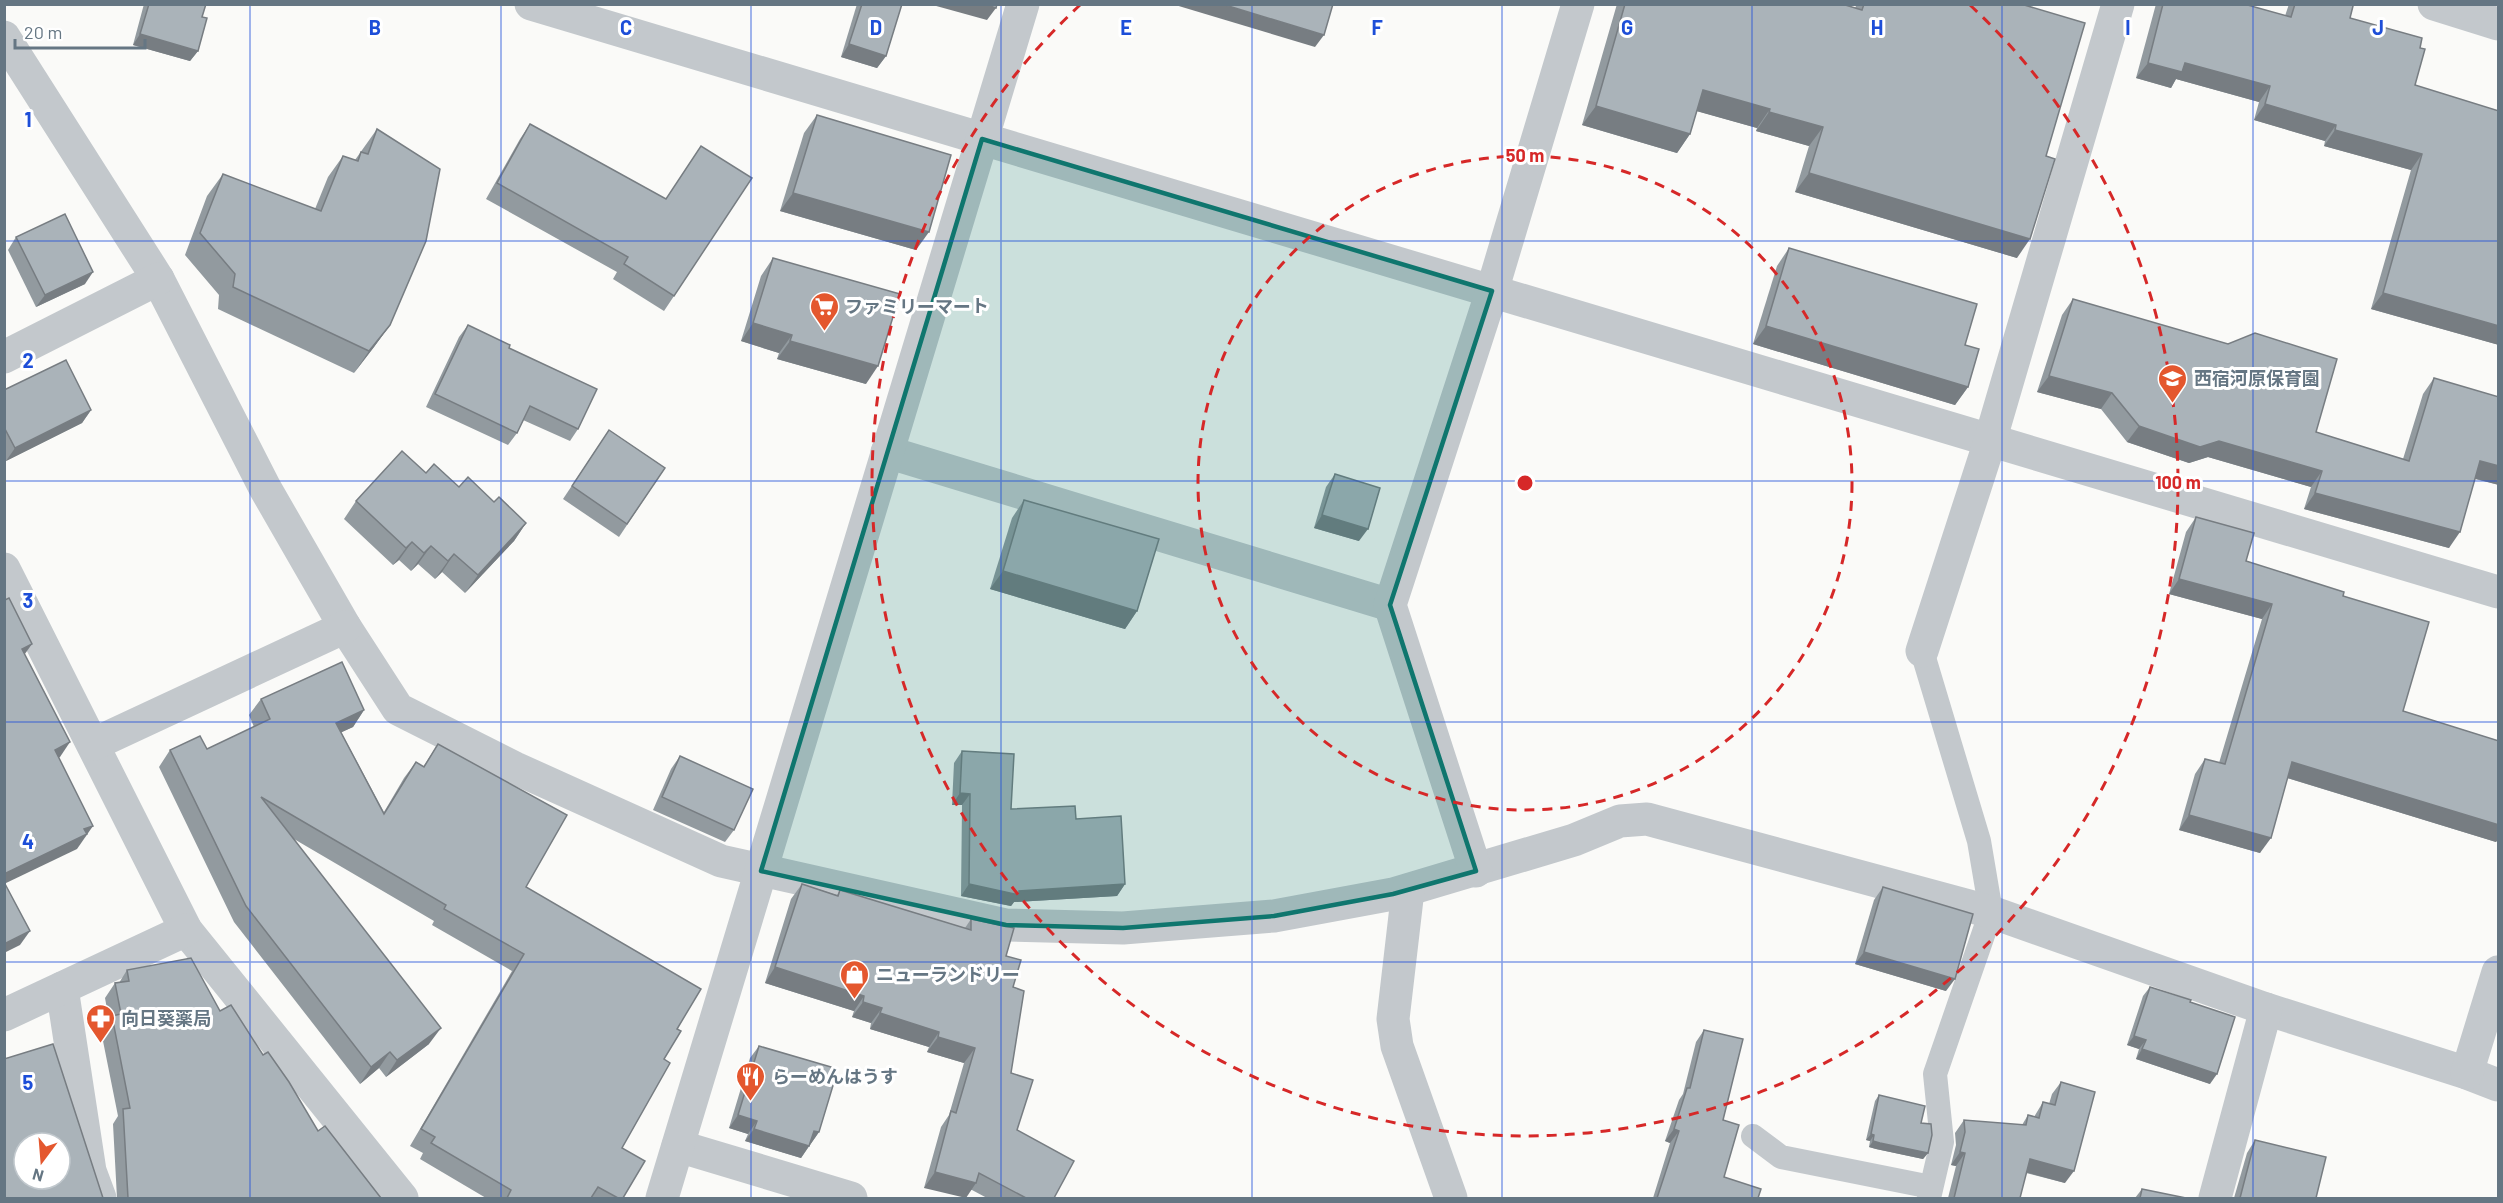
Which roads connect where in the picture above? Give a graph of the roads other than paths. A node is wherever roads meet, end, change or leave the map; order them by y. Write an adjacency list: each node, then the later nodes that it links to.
1 (531, 4): 8 (street)
2 (1023, 4): 8 (street)
3 (1578, 4): 10 (street)
4 (2118, 4): 12 (street)
5 (2433, 4): 6 (street)
6 (2499, 24)
7 (4, 37): 9 (street)
8 (982, 140): 10 (street); 13 (street)
9 (158, 279): 11 (street); 17 (street)
10 (1492, 291): 12 (street); 16 (street)
11 (4, 357)
12 (1990, 441): 15 (street); 18 (street)
13 (887, 452): 16 (street); 20 (street)
14 (4, 569): 19 (street)
15 (2499, 592)
16 (1390, 605): 21 (street)
17 (345, 627): 19 (street); 20 (street)
18 (1922, 651): 23 (lane)
19 (94, 744): 24 (street)
20 (761, 871): 22 (street); 32 (street)
21 (1476, 871): 22 (street); 23 (street)
22 (1408, 890): 38 (street)
23 (1991, 912): 27 (street); 33 (lane)
24 (186, 930): 26 (street); 35 (street)
25 (2499, 972): 29 (street)
26 (62, 988): 28 (street); 34 (street)
27 (2266, 1009): 29 (street); 39 (street)
28 (4, 1015)
29 (2467, 1073): 30 (street)
30 (2499, 1085)
31 (1753, 1136): 33 (lane)
32 (678, 1146): 36 (street); 37 (street)
33 (1930, 1193)
34 (100, 1198)
35 (402, 1198)
36 (662, 1198)
37 (851, 1198)
38 (1451, 1198)
39 (2215, 1198)

